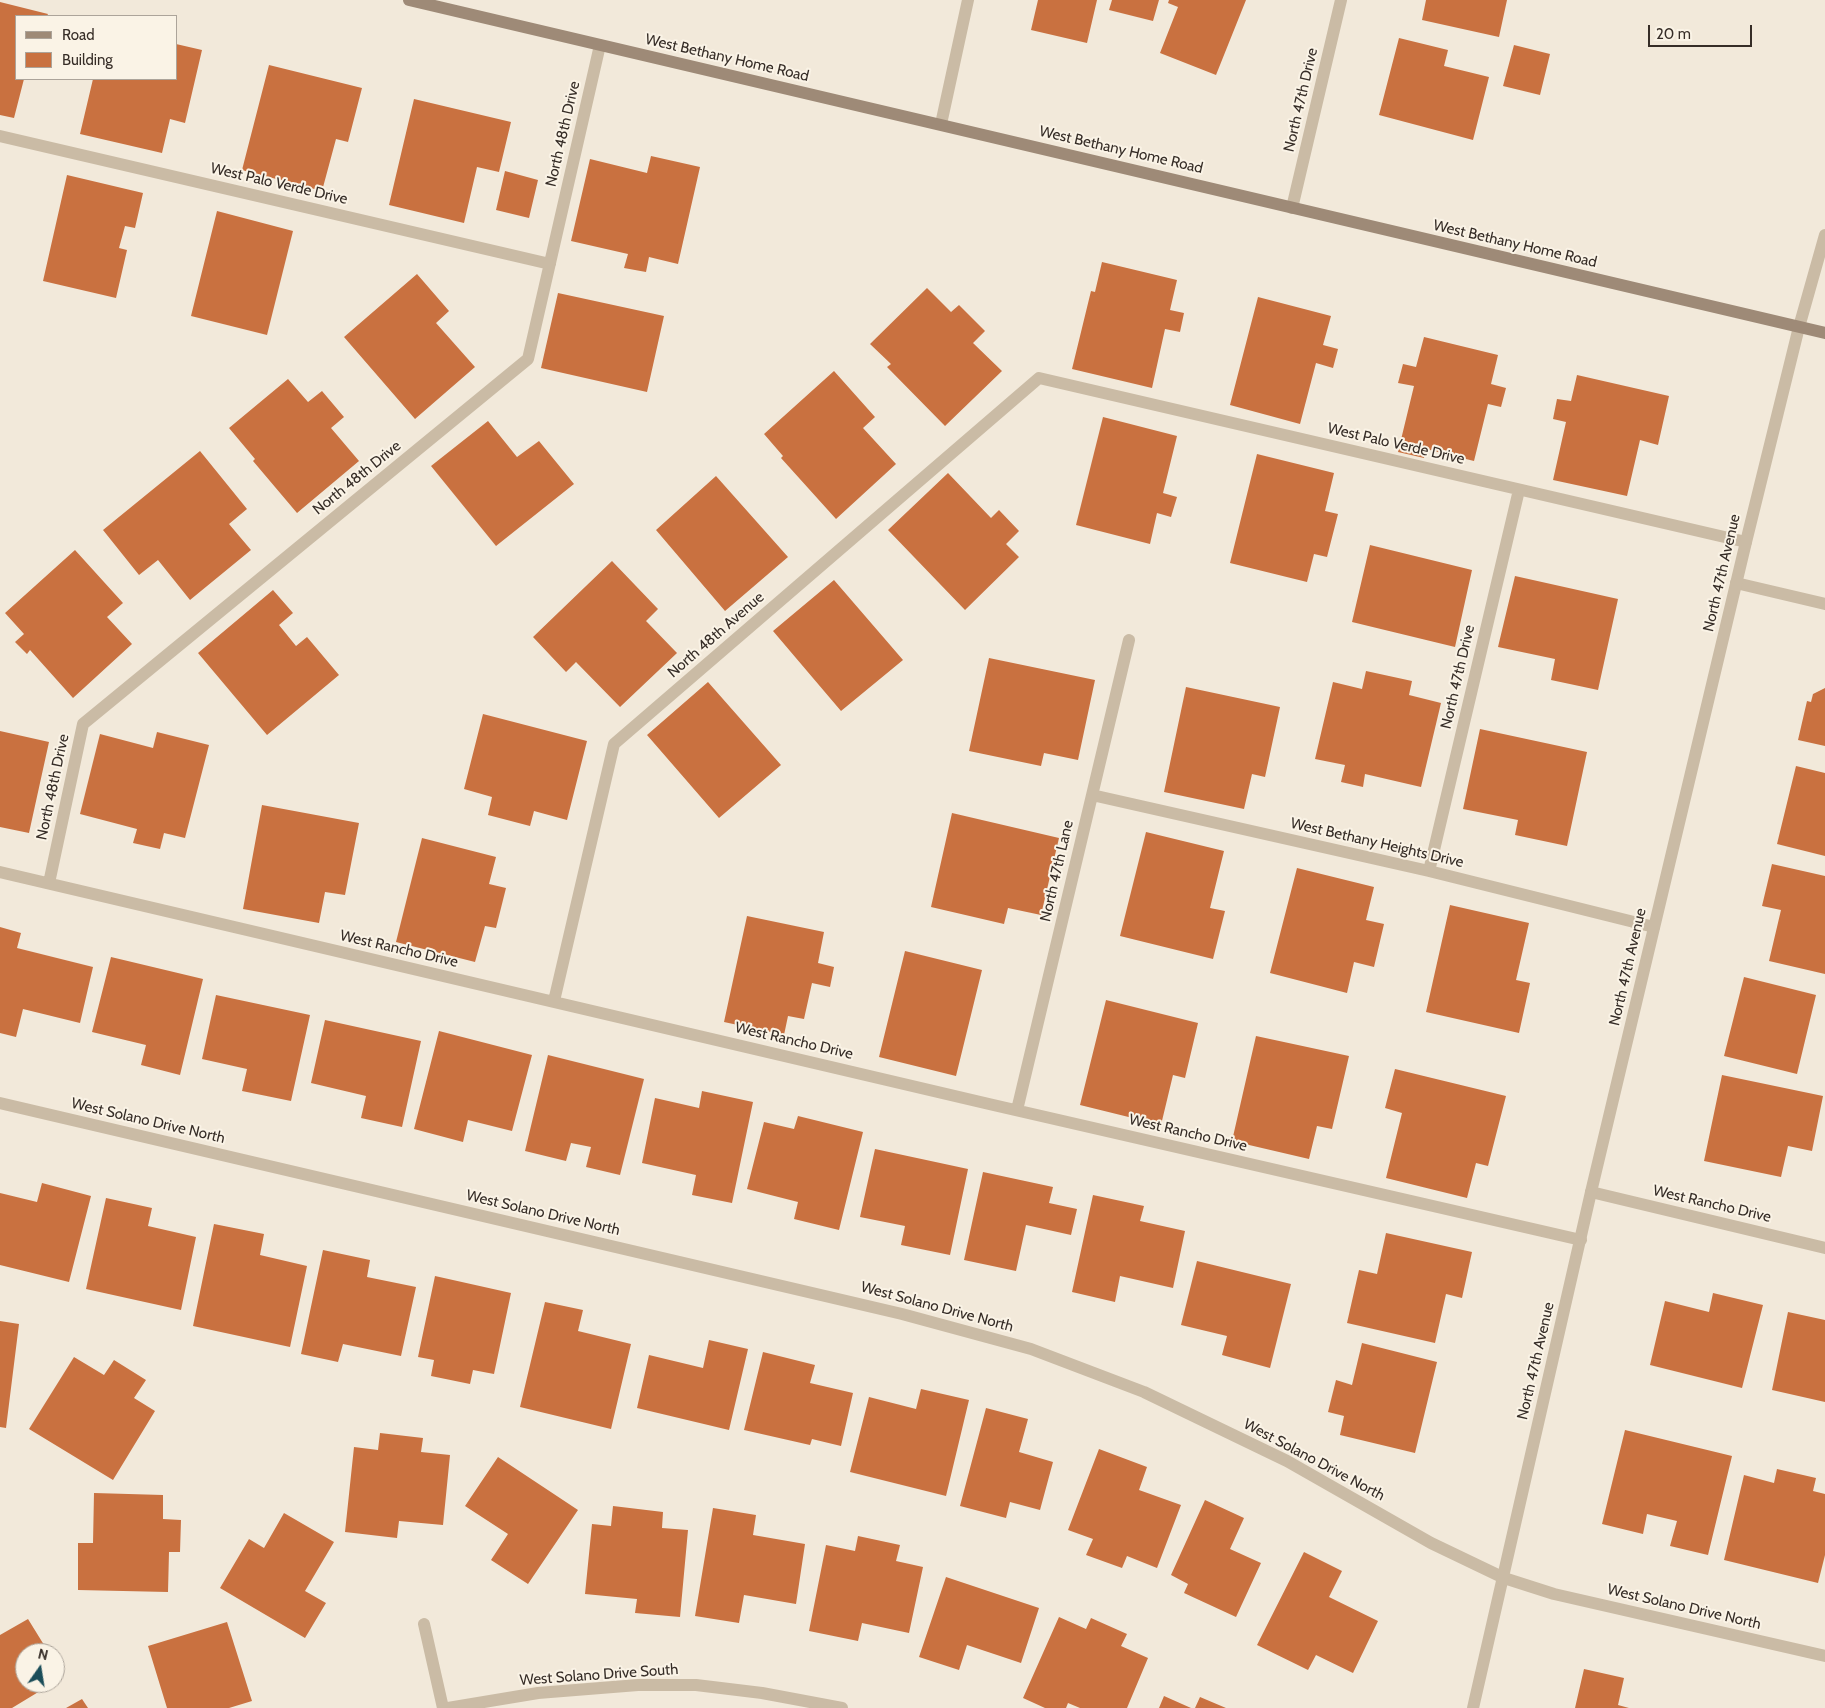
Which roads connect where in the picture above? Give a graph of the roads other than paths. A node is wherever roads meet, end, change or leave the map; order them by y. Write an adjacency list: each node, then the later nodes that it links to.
1 (409, 0): 4 (main road, West Bethany Home Road)
2 (968, 0): 5 (street)
3 (1341, 0): 7 (street, North 47th Drive)
4 (600, 44): 5 (main road, West Bethany Home Road); 9 (street, North 48th Drive)
5 (941, 124): 7 (main road, West Bethany Home Road)
6 (0, 136): 9 (street, West Palo Verde Drive)
7 (1292, 208): 10 (main road, West Bethany Home Road)
8 (1825, 235): 10 (street, North 47th Avenue)
9 (550, 264): 21 (street, North 48th Drive)
10 (1799, 327): 11 (main road, West Bethany Home Road); 14 (street, North 47th Avenue)
11 (1825, 333)
12 (1039, 378): 13 (street, West Palo Verde Drive); 23 (street, North 48th Avenue)
13 (1518, 490): 14 (street, West Palo Verde Drive); 19 (street, North 47th Drive)
14 (1746, 542): 15 (street, North 47th Avenue)
15 (1736, 583): 16 (street); 22 (street, North 47th Avenue)
16 (1825, 604)
17 (1129, 640): 18 (street, North 47th Lane)
18 (1092, 795): 19 (street, West Bethany Heights Drive); 25 (street, North 47th Lane)
19 (1429, 871): 22 (street, West Bethany Heights Drive)
20 (0, 872): 21 (street, West Rancho Drive)
21 (49, 883): 23 (street, West Rancho Drive)
22 (1654, 927): 26 (street, North 47th Avenue)
23 (554, 1002): 25 (street, West Rancho Drive)
24 (0, 1103): 29 (street, West Solano Drive North)
25 (1017, 1110): 27 (street, West Rancho Drive)
26 (1591, 1192): 27 (street, North 47th Avenue); 28 (street, West Rancho Drive)
27 (1581, 1240): 29 (street, North 47th Avenue)
28 (1825, 1248)
29 (1504, 1578): 31 (street, West Solano Drive North); 35 (street, North 47th Avenue)
30 (424, 1624): 32 (street)
31 (1825, 1656)
32 (443, 1708)
33 (448, 1708): 34 (street, West Solano Drive South)
34 (842, 1708)
35 (1473, 1708)

